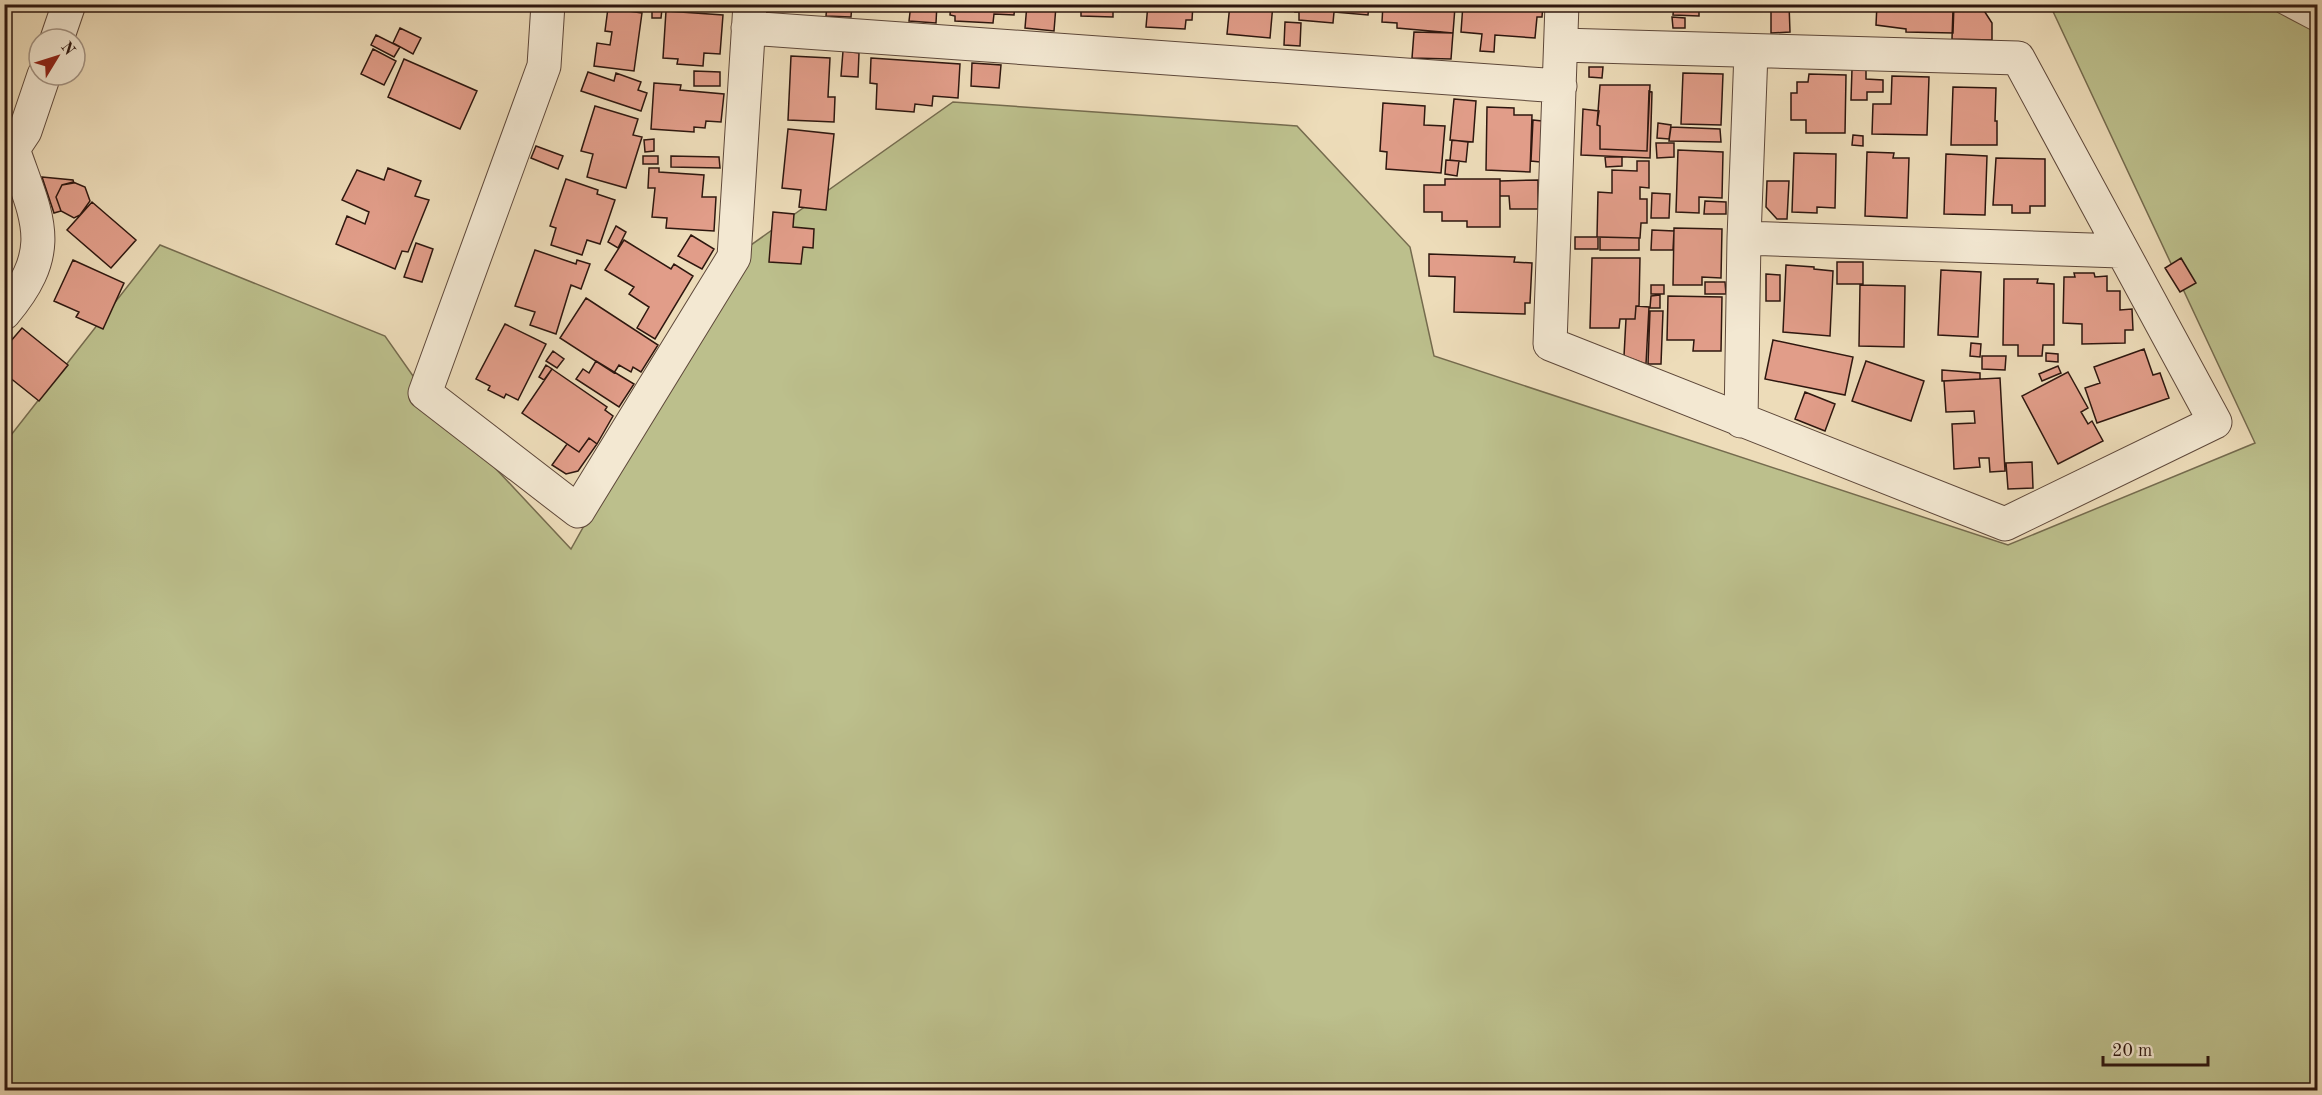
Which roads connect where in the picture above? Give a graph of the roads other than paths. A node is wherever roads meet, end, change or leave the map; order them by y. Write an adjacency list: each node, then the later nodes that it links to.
1 (69, 4): 7 (street)
2 (548, 4): 5 (street)
3 (1562, 4): 8 (street)
4 (2282, 4): 6 (lane)
5 (749, 16): 10 (street)
6 (2318, 23)
7 (61, 27)
8 (1561, 45): 9 (street); 10 (street)
9 (1751, 52): 12 (street); 13 (street)
10 (1560, 86): 15 (street)
11 (40, 87): 14 (street)
12 (1744, 238): 13 (street); 15 (street)
13 (2120, 251): 15 (street)
14 (4, 313)
15 (1741, 421)

